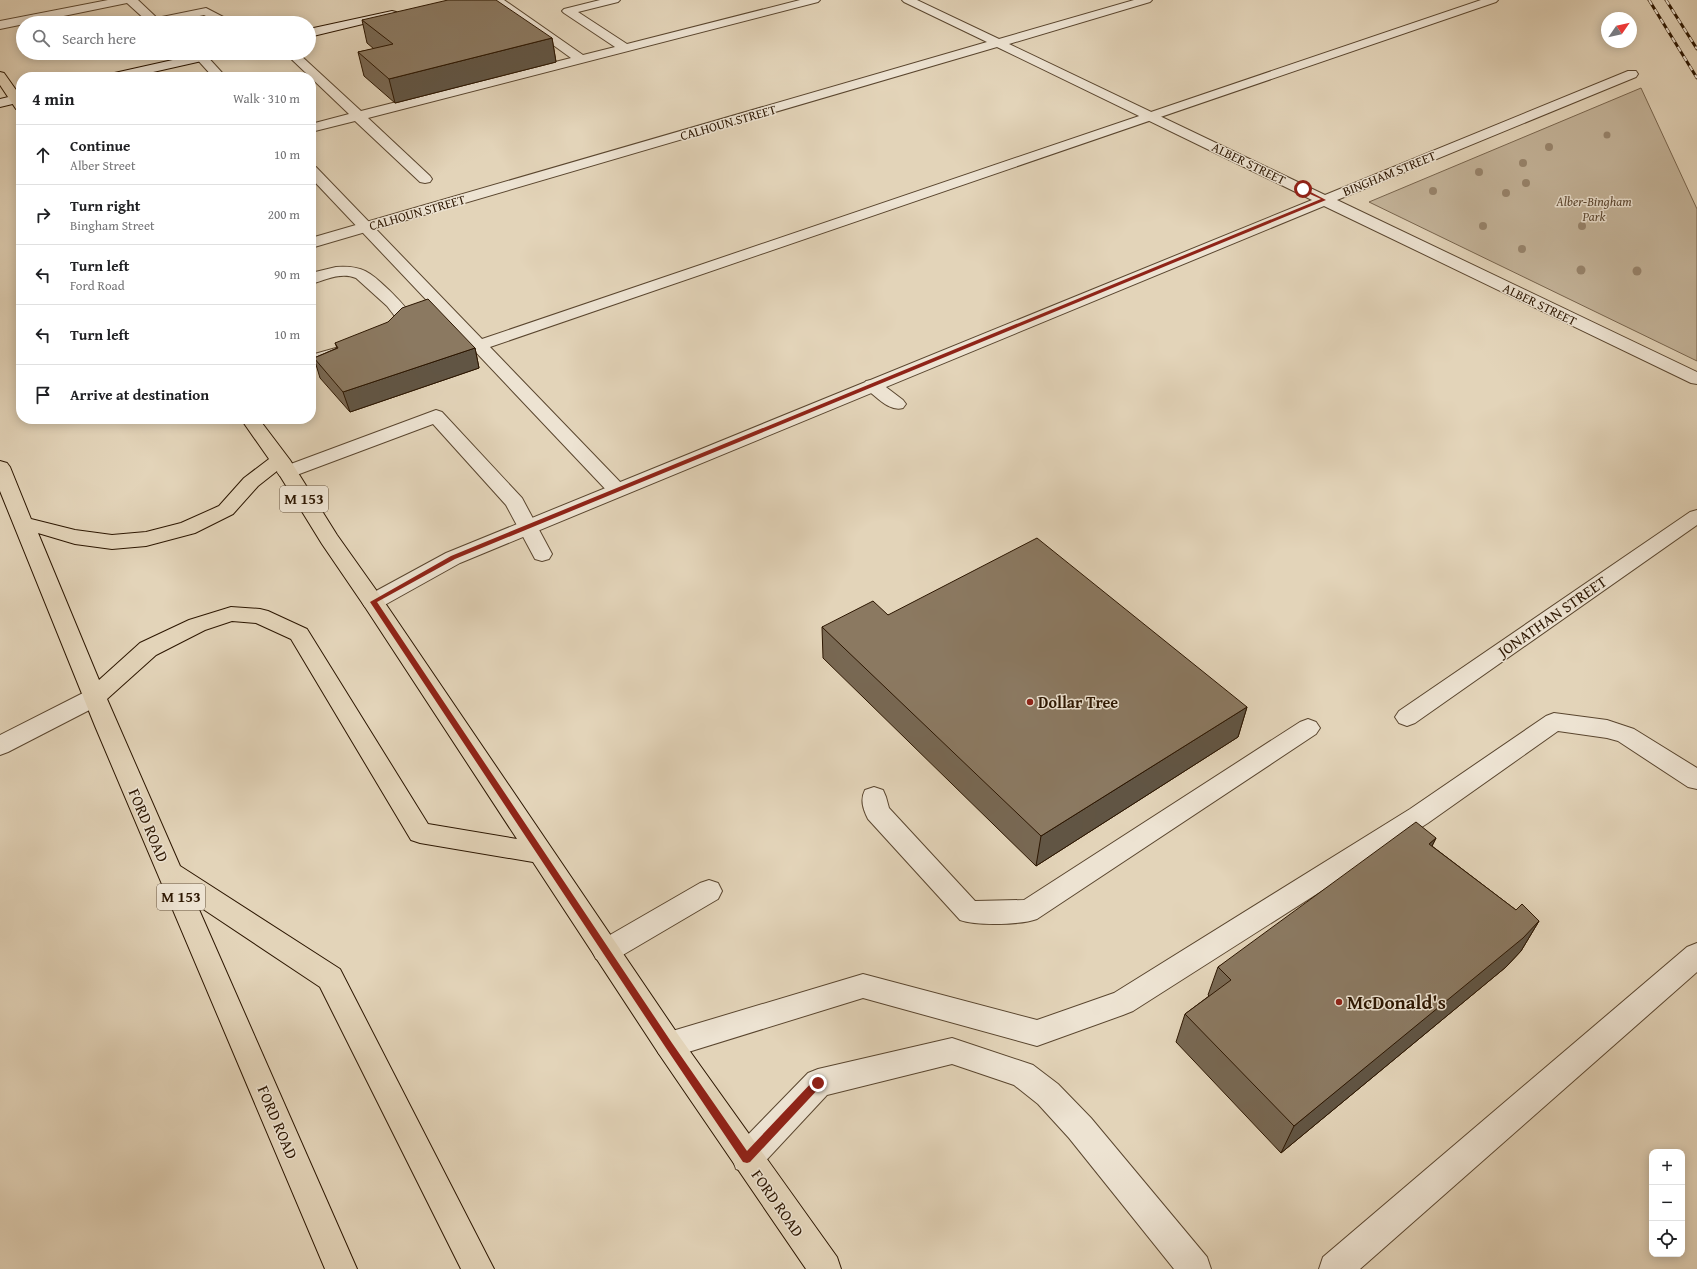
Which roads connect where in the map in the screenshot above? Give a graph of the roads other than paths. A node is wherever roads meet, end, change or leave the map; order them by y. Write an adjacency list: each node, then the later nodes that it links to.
1 (125, 0): 10 (street)
2 (131, 0): 11 (street)
3 (497, 0): 19 (street)
4 (614, 0): 18 (street)
5 (814, 0): 18 (street)
6 (908, 0): 17 (street, ALBER STREET)
7 (1146, 0): 17 (street, CALHOUN STREET)
8 (1492, 0): 33 (street)
9 (402, 12): 16 (street)
10 (45, 16)
11 (148, 16)
12 (183, 16): 13 (street)
13 (215, 16)
14 (16, 22): 15 (street)
15 (0, 25)
16 (316, 31)
17 (998, 43): 33 (street, ALBER STREET); 38 (street, CALHOUN STREET)
18 (625, 48): 19 (street)
19 (581, 59): 32 (street)
20 (188, 60): 23 (street)
21 (204, 60): 24 (street)
22 (298, 60): 25 (street)
23 (136, 72)
24 (215, 72)
25 (311, 72)
26 (1632, 74): 37 (street, BINGHAM STREET)
27 (0, 76): 29 (main road)
28 (316, 77): 32 (street)
29 (16, 97)
30 (16, 101): 31 (street)
31 (0, 103)
32 (358, 116): 34 (street); 36 (street)
33 (1150, 116): 37 (street, ALBER STREET); 42 (street)
34 (316, 127)
35 (316, 175): 38 (street)
36 (425, 179)
37 (1324, 200): 45 (street, ALBER STREET); 46 (street, BINGHAM STREET)
38 (365, 228): 39 (street, CALHOUN STREET); 42 (street)
39 (316, 243)
40 (316, 276): 41 (street)
41 (376, 341)
42 (478, 346): 51 (street)
43 (348, 349): 44 (street)
44 (316, 359)
45 (1697, 379)
46 (872, 385): 47 (street); 51 (street, BINGHAM STREET)
47 (896, 404)
48 (254, 424): 49 (main road, FORD ROAD / M 153)
49 (284, 466): 53 (main road); 54 (street); 56 (main road, FORD ROAD / M 153)
50 (0, 467): 53 (main road, FORD ROAD / M 153)
51 (617, 490): 54 (street, BINGHAM STREET)
52 (1697, 516): 58 (street, JONATHAN STREET)
53 (24, 523): 57 (main road, FORD ROAD / M 153)
54 (527, 528): 55 (street); 56 (street, BINGHAM STREET)
55 (542, 554)
56 (373, 602): 63 (main road, FORD ROAD / M 153)
57 (95, 697): 60 (street); 63 (main road); 64 (main road, FORD ROAD / M 153)
58 (1407, 717)
59 (1308, 728): 62 (street)
60 (0, 746)
61 (1697, 780): 68 (street)
62 (874, 797)
63 (541, 853): 66 (main road, FORD ROAD / M 153)
64 (170, 873): 71 (main road, FORD ROAD / M 153); 72 (main road)
65 (709, 891): 66 (street)
66 (606, 951): 68 (main road, FORD ROAD / M 153)
67 (1697, 955): 74 (street)
68 (669, 1046): 69 (main road, FORD ROAD / M 153)
69 (747, 1158): 70 (main road, FORD ROAD / M 153); 73 (street)
70 (813, 1262)
71 (341, 1269)
72 (478, 1269)
73 (1195, 1269)
74 (1335, 1269)

